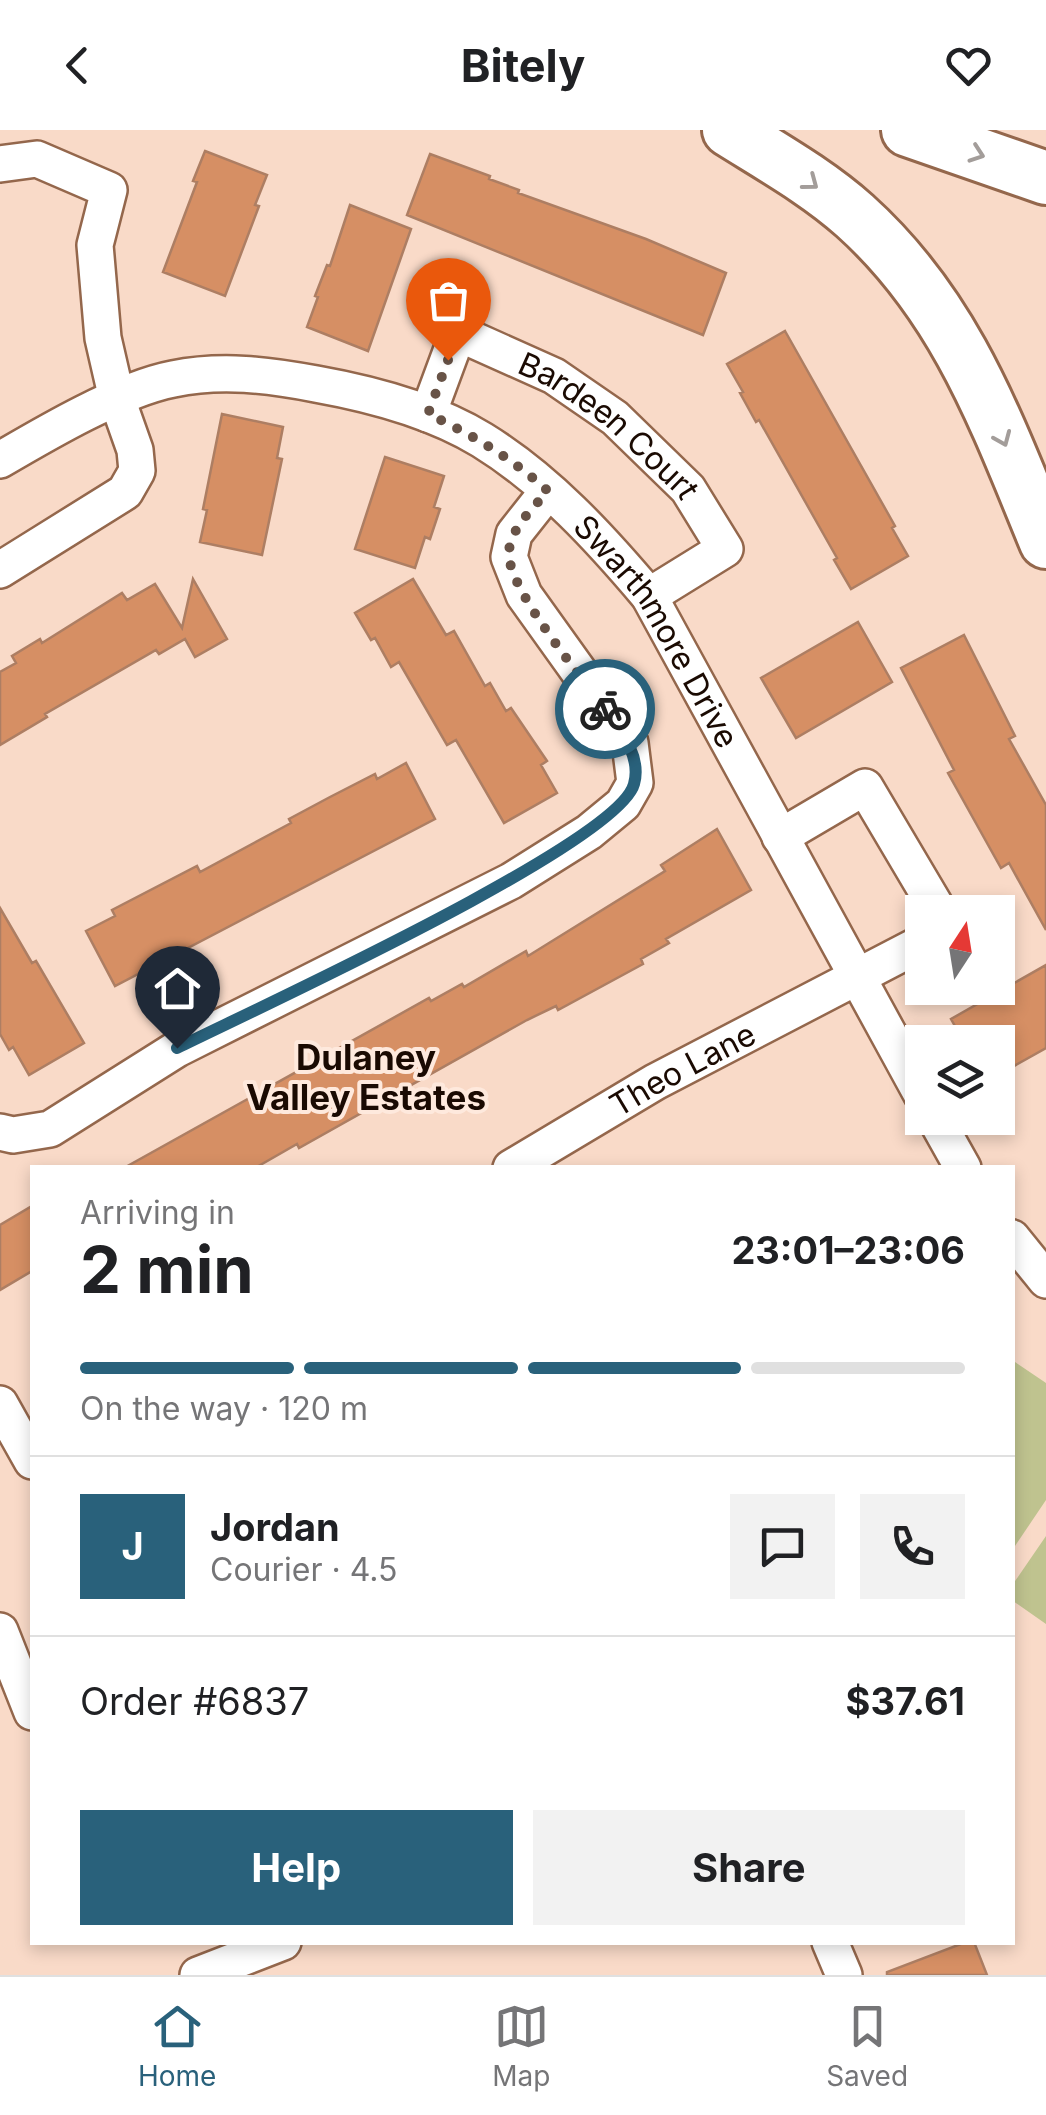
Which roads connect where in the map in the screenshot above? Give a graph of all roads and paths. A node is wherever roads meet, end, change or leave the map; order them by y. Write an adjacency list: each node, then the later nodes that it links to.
1 (729, 130): 9 (highway, one-way to 9)
2 (908, 130): 4 (highway, one-way to 4)
3 (0, 164): 5 (street)
4 (1046, 178)
5 (117, 399): 6 (street, Swarthmore Drive); 7 (street, Swarthmore Drive); 10 (street)
6 (428, 414): 8 (street, Swarthmore Drive); 11 (street, Bardeen Court)
7 (0, 460)
8 (548, 491): 11 (street, Swarthmore Drive); 17 (street)
9 (1046, 542)
10 (0, 570)
11 (649, 596): 12 (street, Swarthmore Drive)
12 (780, 837): 13 (street); 15 (street, Swarthmore Drive)
13 (929, 895)
14 (905, 952): 15 (street, Theo Lane)
15 (857, 976): 16 (street, Swarthmore Drive); 19 (street, Theo Lane)
16 (905, 1063)
17 (0, 1132)
18 (944, 1135): 20 (street)
19 (517, 1165)
20 (960, 1165)
21 (1015, 1242): 22 (street)
22 (1046, 1280)
23 (14, 1413): 24 (street)
24 (30, 1457)
25 (0, 1631): 26 (street)
26 (30, 1707)
27 (268, 1945): 29 (street)
28 (831, 1945): 31 (street)
29 (242, 1950): 30 (street)
30 (198, 1975)
31 (844, 1975)

